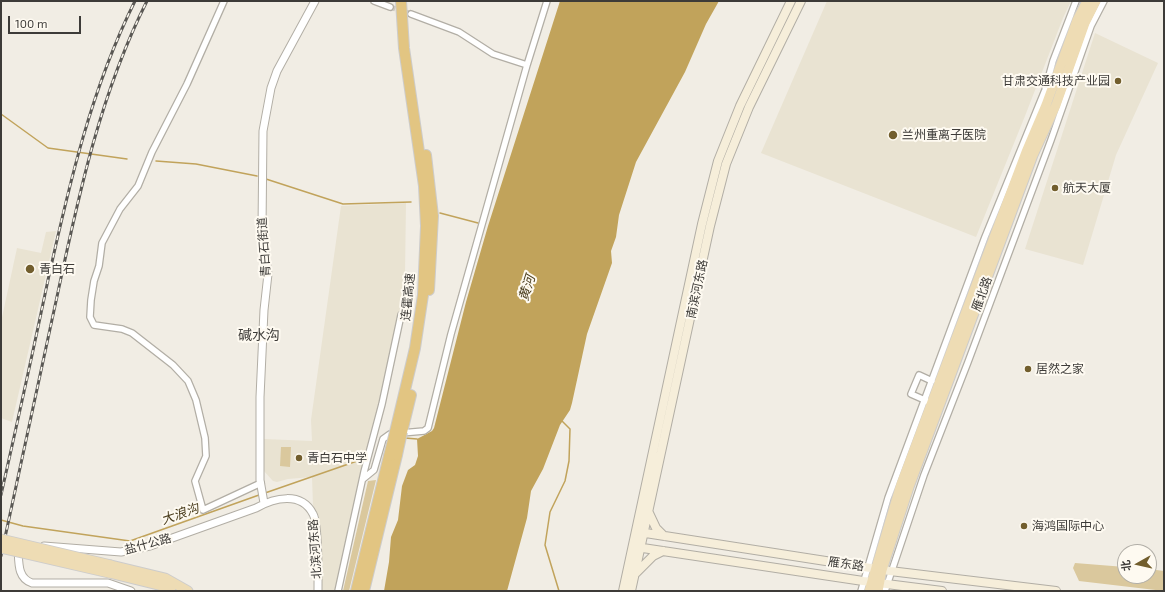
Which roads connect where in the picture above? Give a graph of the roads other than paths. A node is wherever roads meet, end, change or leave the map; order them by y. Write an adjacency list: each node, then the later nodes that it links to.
1 (224, 1): 23 (street)
2 (315, 1): 23 (street, 青白石街道)
3 (374, 1): 13 (street)
4 (401, 1): 20 (highway, 连霍高速)
5 (407, 1): 20 (highway, 连霍高速)
6 (546, 1): 15 (street)
7 (791, 1): 17 (main road, 南滨河东路)
8 (801, 1): 17 (main road, 南滨河东路)
9 (1076, 1): 18 (street)
10 (1087, 1): 19 (main road, 雁北路)
11 (1096, 1): 35 (main road, 雁北路)
12 (1104, 1): 35 (street)
13 (390, 7)
14 (411, 14): 15 (street)
15 (526, 65): 22 (street)
16 (401, 315): 22 (street)
17 (684, 330): 25 (main road, 南滨河东路); 26 (main road, 南滨河东路)
18 (932, 381): 19 (street); 19 (street)
19 (929, 402): 35 (main road, 雁北路)
20 (398, 432): 21 (highway, 连霍高速, bridge)
21 (393, 456): 43 (highway, 连霍高速); 44 (highway, 连霍高速)
22 (363, 479): 42 (street)
23 (261, 485): 24 (street, 青白石街道)
24 (264, 501): 30 (street, 盐什公路); 41 (street, 北滨河东路)
25 (648, 511): 26 (main road, 南滨河东路); 27 (main road)
26 (640, 532): 27 (main road, 雁东路); 31 (main road, 南滨河东路)
27 (664, 536): 35 (main road, 雁东路)
28 (1, 539): 34 (main road, 盐什公路, bridge)
29 (1, 544): 30 (street, 盐什公路)
30 (17, 544): 38 (street)
31 (637, 547): 33 (main road, 雁东路); 36 (main road, 南滨河东路); 45 (main road, 南滨河东路)
32 (1, 548): 34 (main road, 盐什公路, bridge)
33 (663, 551): 36 (main road); 37 (main road, 雁东路)
34 (110, 569): 39 (main road, 盐什公路); 40 (main road, 盐什公路)
35 (879, 569): 37 (main road, 雁北路); 37 (street); 49 (main road, 雁东路)
36 (635, 573): 46 (main road, 南滨河东路)
37 (876, 586): 47 (street); 48 (main road, 雁东路)
38 (132, 591)
39 (171, 591)
40 (188, 591)
41 (318, 591)
42 (338, 591)
43 (356, 591)
44 (364, 591)
45 (623, 591)
46 (632, 591)
47 (861, 591)
48 (942, 591)
49 (1056, 591)

